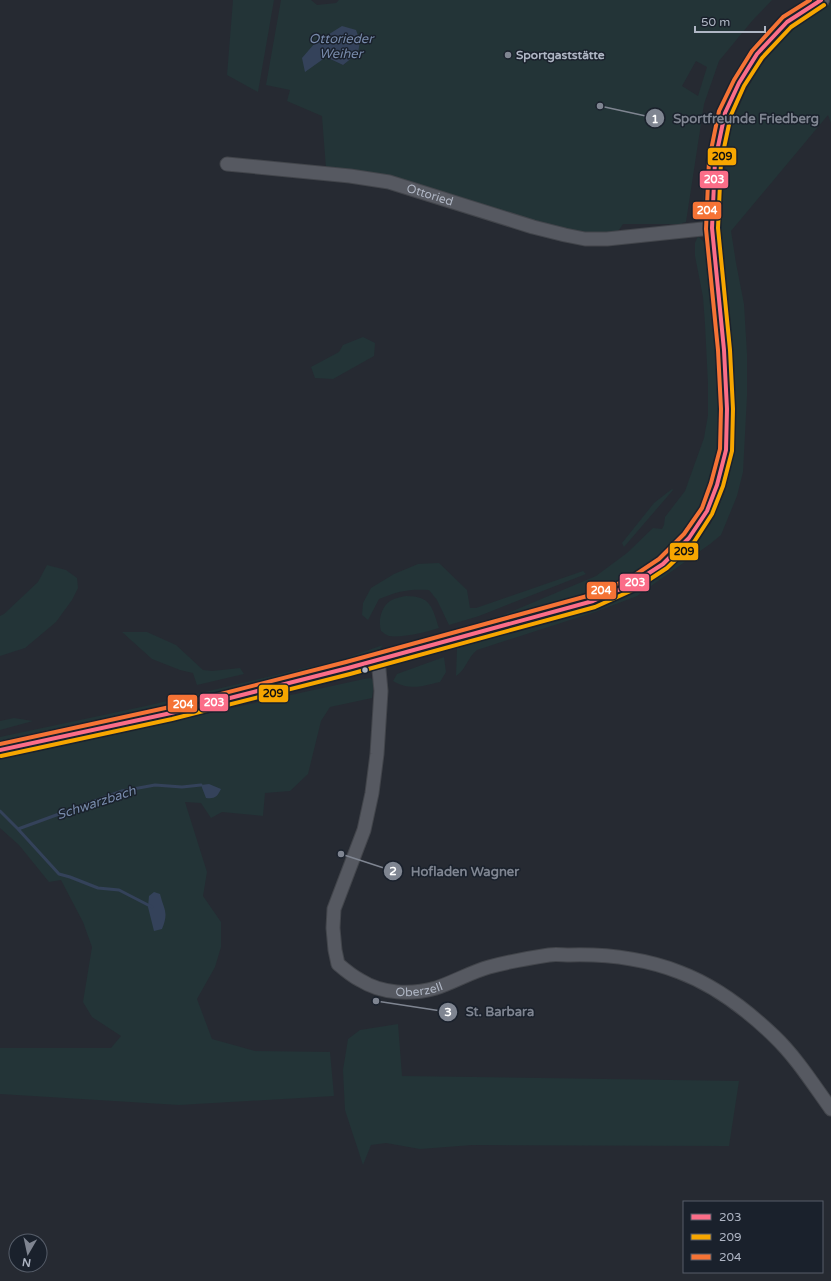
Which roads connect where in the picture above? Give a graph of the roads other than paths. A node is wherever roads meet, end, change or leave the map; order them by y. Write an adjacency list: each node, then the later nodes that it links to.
1 (821, 0): 3 (main road)
2 (227, 164): 3 (street, Ottoried)
3 (712, 228): 4 (main road)
4 (378, 659): 5 (main road); 6 (street, Oberzell)
5 (0, 750)
6 (831, 1109)

